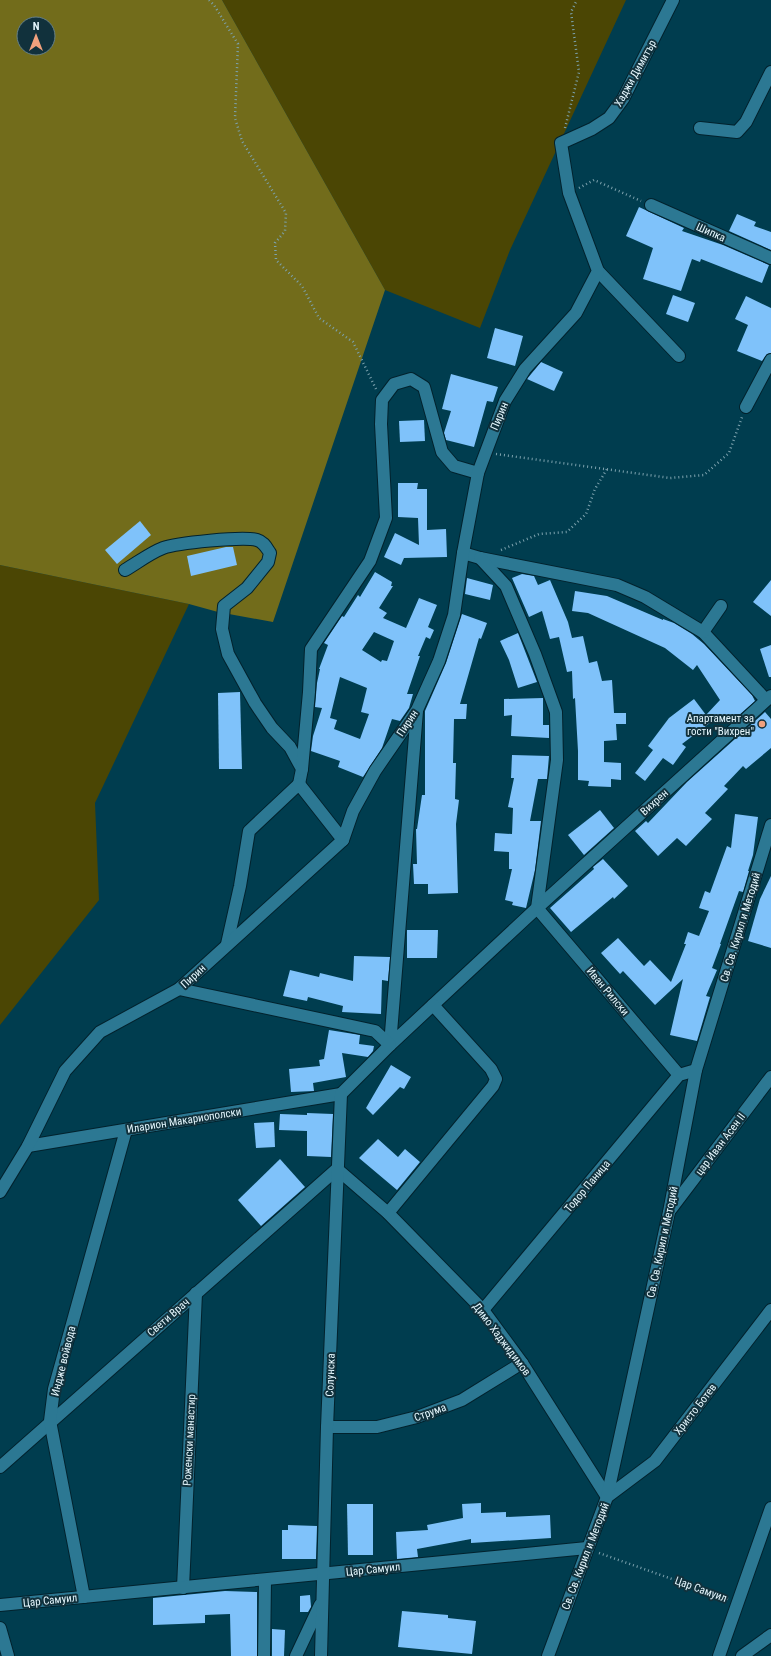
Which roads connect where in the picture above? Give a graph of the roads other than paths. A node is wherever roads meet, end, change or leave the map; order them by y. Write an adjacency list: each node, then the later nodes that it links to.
1 (673, 0): 6 (street, Хаджи Димитър)
2 (771, 72): 3 (street)
3 (700, 128)
4 (651, 205): 5 (street, Шипка)
5 (771, 258)
6 (598, 271): 7 (street); 10 (street, Пирин)
7 (679, 356)
8 (771, 360): 9 (street)
9 (746, 407)
10 (478, 473): 11 (street, Пирин); 18 (street)
11 (463, 553): 12 (street); 17 (street, Пирин)
12 (480, 558): 15 (street); 22 (street)
13 (125, 570): 18 (street)
14 (721, 606): 15 (street)
15 (703, 632): 16 (street)
16 (769, 698): 22 (street, Вихрен)
17 (417, 710): 21 (street, Пирин); 26 (street)
18 (302, 770): 19 (street)
19 (299, 784): 21 (street); 23 (street)
20 (771, 825): 27 (street, Св. Св. Кирил и Методий)
21 (343, 840): 23 (street, Пирин)
22 (537, 908): 25 (street, Вихрен); 28 (street, Иван Рилски)
23 (227, 944): 24 (street, Пирин)
24 (179, 989): 26 (street); 32 (street, Пирин)
25 (433, 1005): 26 (street, Вихрен); 36 (street)
26 (390, 1045): 30 (street, Вихрен)
27 (696, 1070): 28 (street); 35 (street, Св. Св. Кирил и Методий)
28 (679, 1075): 38 (street, Тодор Паница)
29 (771, 1077): 35 (street, цар Иван Асен II)
30 (341, 1094): 31 (street, Иларион Макариополски); 33 (street, Солунска)
31 (126, 1130): 32 (street, Иларион Макариополски); 41 (street, Индже войвода)
32 (28, 1146): 34 (street, Пирин)
33 (337, 1169): 36 (street, Димо Хаджидимов); 37 (street, Свети Врач); 42 (street, Солунска)
34 (0, 1192)
35 (669, 1212): 44 (street, Св. Св. Кирил и Методий)
36 (388, 1213): 38 (street, Димо Хаджидимов)
37 (196, 1293): 41 (street, Свети Врач); 49 (street, Роженски манастир)
38 (483, 1310): 40 (street, Димо Хаджидимов)
39 (771, 1310): 44 (street, Христо Ботев)
40 (522, 1363): 42 (street, Струма); 44 (street, Димо Хаджидимов)
41 (50, 1422): 43 (street, Свети Врач); 50 (street, Индже войвода)
42 (327, 1428): 47 (street, Солунска)
43 (0, 1467)
44 (607, 1497): 46 (street, Св. Св. Кирил и Методий)
45 (771, 1508): 60 (street)
46 (587, 1548): 47 (street, Цар Самуил); 59 (street, Св. Св. Кирил и Методий)
47 (323, 1574): 48 (street, Цар Самуил); 51 (street, Солунска)
48 (265, 1580): 49 (street, Цар Самуил); 56 (street)
49 (183, 1588): 50 (street, Цар Самуил)
50 (84, 1597): 52 (street, Цар Самуил)
51 (323, 1599): 57 (street); 58 (street, Солунска)
52 (0, 1605)
53 (0, 1628): 55 (street)
54 (771, 1635): 61 (street)
55 (8, 1656)
56 (264, 1656)
57 (296, 1656)
58 (321, 1656)
59 (548, 1656)
60 (719, 1656)
61 (742, 1656)

